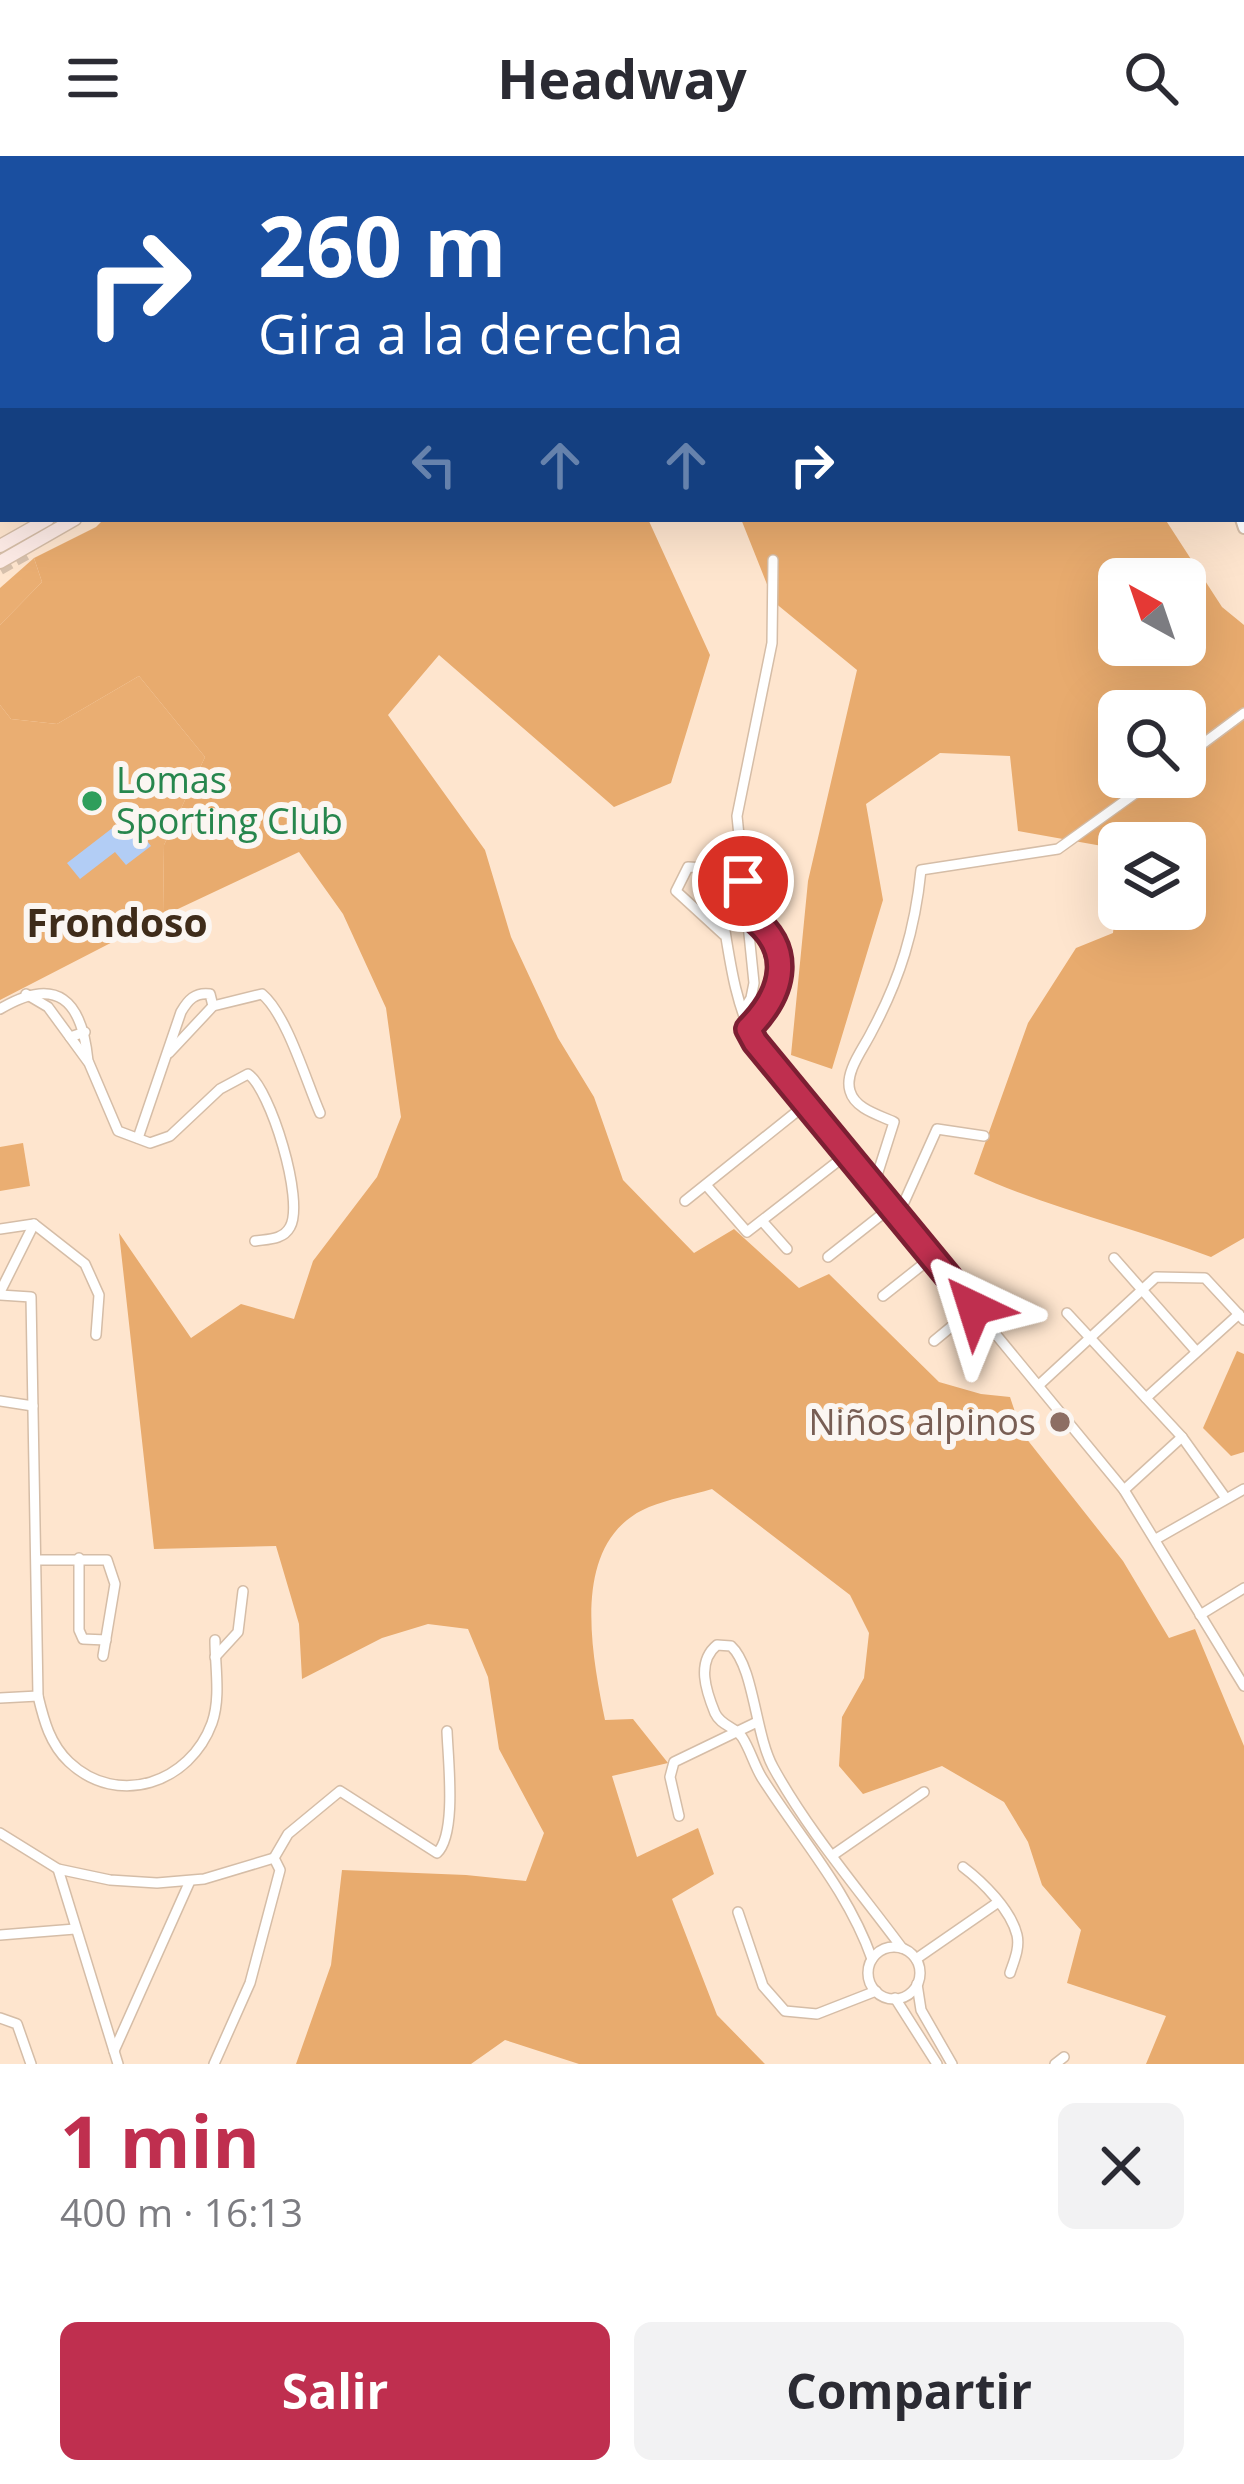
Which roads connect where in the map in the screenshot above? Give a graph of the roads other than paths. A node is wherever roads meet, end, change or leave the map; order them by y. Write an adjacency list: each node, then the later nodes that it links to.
1 (43, 522): 4 (main road)
2 (70, 522): 7 (main road)
3 (82, 522): 5 (main road)
4 (0, 546)
5 (30, 552)
6 (773, 560): 11 (street)
7 (0, 562)
8 (1244, 713): 9 (street)
9 (1206, 741)
10 (1129, 798): 30 (street)
11 (746, 913): 18 (street); 19 (street)
12 (724, 935): 12 (street); 18 (street)
13 (26, 994): 14 (street); 16 (street); 17 (street)
14 (58, 995): 16 (street); 20 (street)
15 (213, 1006): 22 (street); 22 (street); 25 (street)
16 (48, 1007): 21 (street)
17 (0, 1009)
18 (743, 1011): 19 (street)
19 (748, 1029): 24 (street)
20 (86, 1032): 21 (street); 23 (street)
21 (70, 1037): 23 (street)
22 (169, 1053): 27 (street)
23 (89, 1063): 27 (street)
24 (805, 1105): 28 (street); 29 (street)
25 (320, 1113)
26 (984, 1136): 32 (street)
27 (138, 1138): 36 (street)
28 (846, 1155): 30 (street); 33 (street)
29 (706, 1185): 31 (street); 33 (street)
30 (873, 1188): 32 (street)
31 (685, 1201)
32 (893, 1213): 38 (street); 39 (street)
33 (763, 1222): 37 (street)
34 (34, 1224): 35 (street); 42 (street); 47 (street)
35 (0, 1229)
36 (255, 1240)
37 (787, 1250)
38 (828, 1257)
39 (931, 1258): 43 (street); 44 (street)
40 (1114, 1258): 41 (street)
41 (1142, 1290): 46 (street); 48 (street); 50 (street)
42 (0, 1294): 54 (street)
43 (883, 1296)
44 (974, 1308): 49 (street); 51 (street)
45 (1067, 1313): 48 (street)
46 (1241, 1317): 50 (street)
47 (96, 1335)
48 (1090, 1338): 51 (street); 52 (street)
49 (934, 1341)
50 (1196, 1351): 52 (street)
51 (1039, 1385): 57 (street)
52 (1146, 1398): 55 (street)
53 (0, 1401): 54 (street)
54 (33, 1406): 61 (street)
55 (1182, 1437): 57 (street); 58 (street)
56 (1244, 1489): 58 (street)
57 (1124, 1490): 59 (street)
58 (1225, 1497): 59 (street)
59 (1156, 1539): 64 (street)
60 (79, 1558): 61 (street); 65 (street); 65 (street)
61 (37, 1560): 70 (street)
62 (1244, 1588): 64 (street)
63 (243, 1591): 68 (street)
64 (1200, 1615): 69 (street)
65 (106, 1640): 67 (street)
66 (214, 1640): 68 (street)
67 (103, 1656)
68 (215, 1657): 70 (street)
69 (1243, 1680)
70 (38, 1696): 71 (street)
71 (0, 1698)
72 (755, 1723): 74 (street); 74 (street); 78 (street)
73 (447, 1731): 79 (street)
74 (740, 1733): 76 (street); 88 (street)
75 (924, 1792): 78 (street)
76 (679, 1816)
77 (0, 1833): 81 (street)
78 (833, 1855): 87 (street)
79 (274, 1858): 82 (street); 98 (street)
80 (964, 1867): 83 (street)
81 (58, 1869): 82 (street); 85 (street)
82 (190, 1881): 95 (street)
83 (997, 1903): 89 (street); 90 (street)
84 (738, 1912): 92 (street)
85 (75, 1928): 86 (street); 95 (street)
86 (0, 1935)
87 (902, 1948): 88 (street); 89 (street)
88 (872, 1959): 92 (street)
89 (916, 1959): 91 (street)
90 (1010, 1973)
91 (917, 1984): 93 (street); 100 (street)
92 (876, 1991): 93 (street)
93 (895, 1998): 99 (street)
94 (0, 2018): 96 (street)
95 (114, 2052): 97 (street)
96 (31, 2064)
97 (118, 2064)
98 (214, 2064)
99 (937, 2064)
100 (952, 2064)

